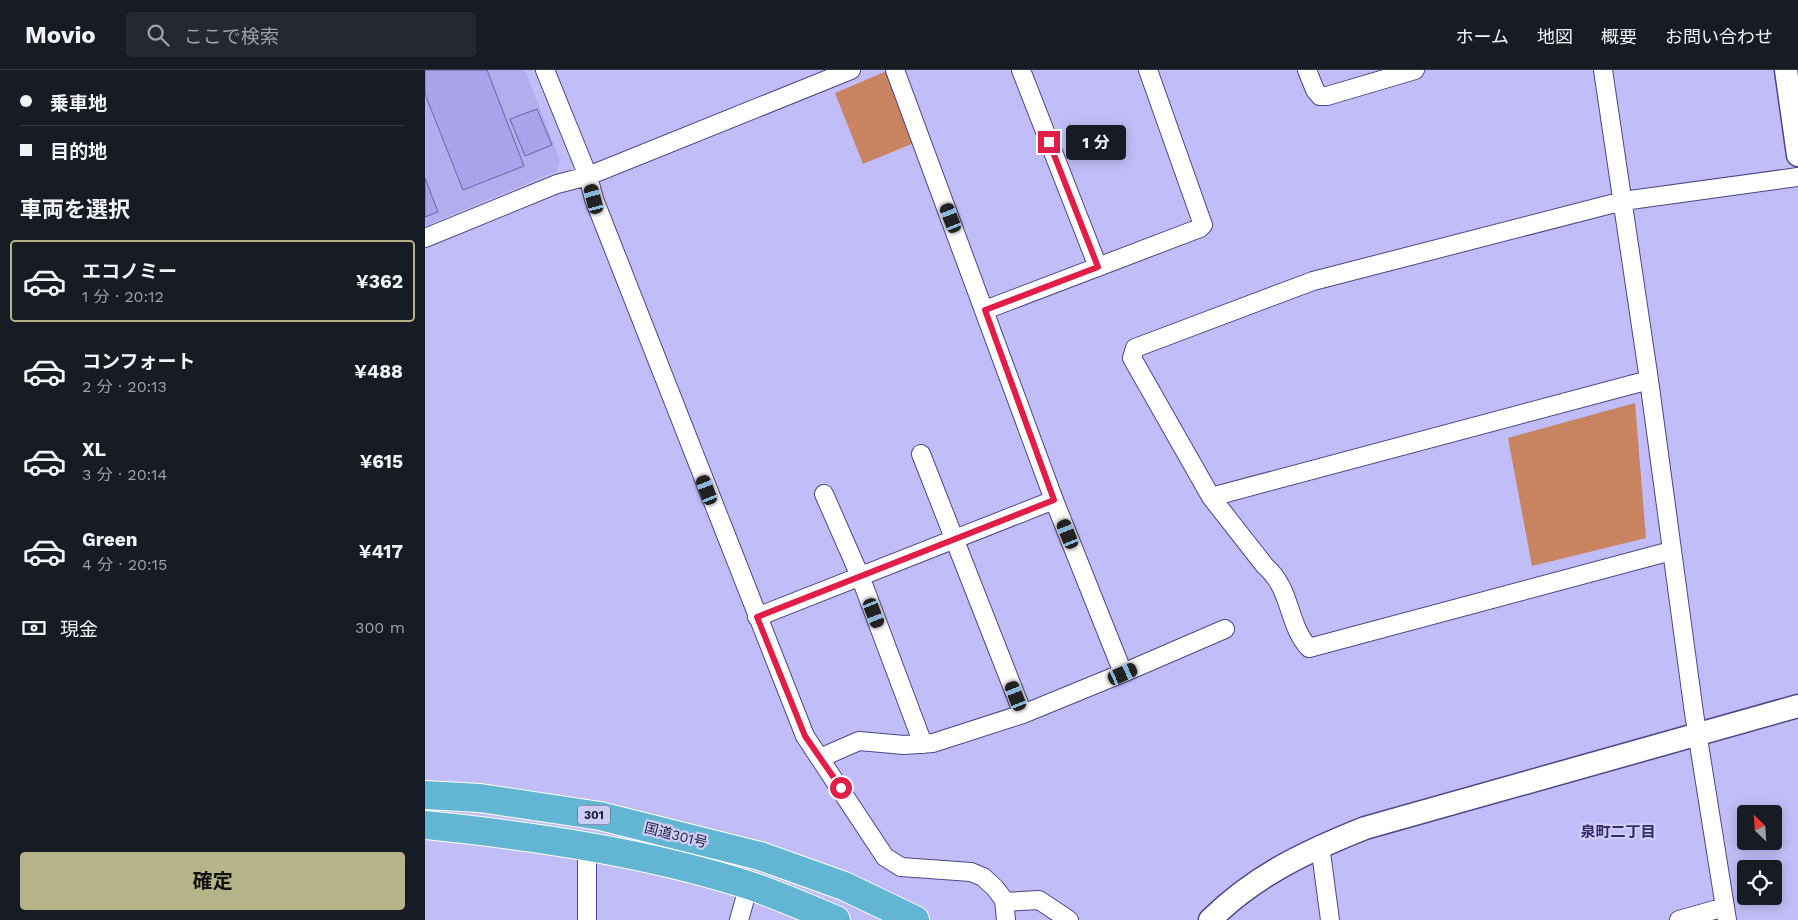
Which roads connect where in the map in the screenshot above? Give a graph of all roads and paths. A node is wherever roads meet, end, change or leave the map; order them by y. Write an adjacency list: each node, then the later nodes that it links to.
1 (545, 70): 11 (street)
2 (851, 70): 11 (street)
3 (895, 70): 16 (street)
4 (1021, 70): 15 (street)
5 (1148, 70): 15 (street)
6 (1307, 70): 7 (street)
7 (1415, 70)
8 (1603, 70): 13 (street)
9 (1786, 70): 10 (street)
10 (1798, 155)
11 (588, 176): 14 (street); 25 (street)
12 (1798, 177): 13 (street)
13 (1623, 201): 17 (street); 20 (street)
14 (425, 238)
15 (1098, 267): 16 (street)
16 (985, 310): 21 (street)
17 (1649, 380): 20 (street); 23 (street)
18 (921, 454): 22 (street)
19 (824, 494): 24 (street)
20 (1211, 497): 23 (street)
21 (1054, 500): 22 (street); 27 (street)
22 (955, 539): 24 (street); 29 (street)
23 (1671, 551): 30 (street)
24 (860, 576): 25 (street); 31 (street)
25 (757, 617): 32 (street)
26 (1225, 629): 27 (street)
27 (1123, 674): 29 (street)
28 (1798, 706): 30 (street)
29 (1023, 714): 31 (street)
30 (1698, 734): 35 (street); 39 (street)
31 (923, 744): 32 (street)
32 (820, 758): 38 (street)
33 (425, 795): 44 (highway, 国道301号 / 301)
34 (425, 825): 36 (highway, 301)
35 (1320, 845): 46 (street); 47 (street)
36 (587, 847): 37 (highway, 301); 41 (street)
37 (749, 885): 42 (street); 43 (highway, 301)
38 (1004, 902): 40 (street); 45 (street)
39 (1726, 914): 48 (street)
40 (1060, 917)
41 (587, 920)
42 (739, 920)
43 (836, 920)
44 (915, 920)
45 (1006, 920)
46 (1210, 920)
47 (1331, 920)
48 (1679, 920)

